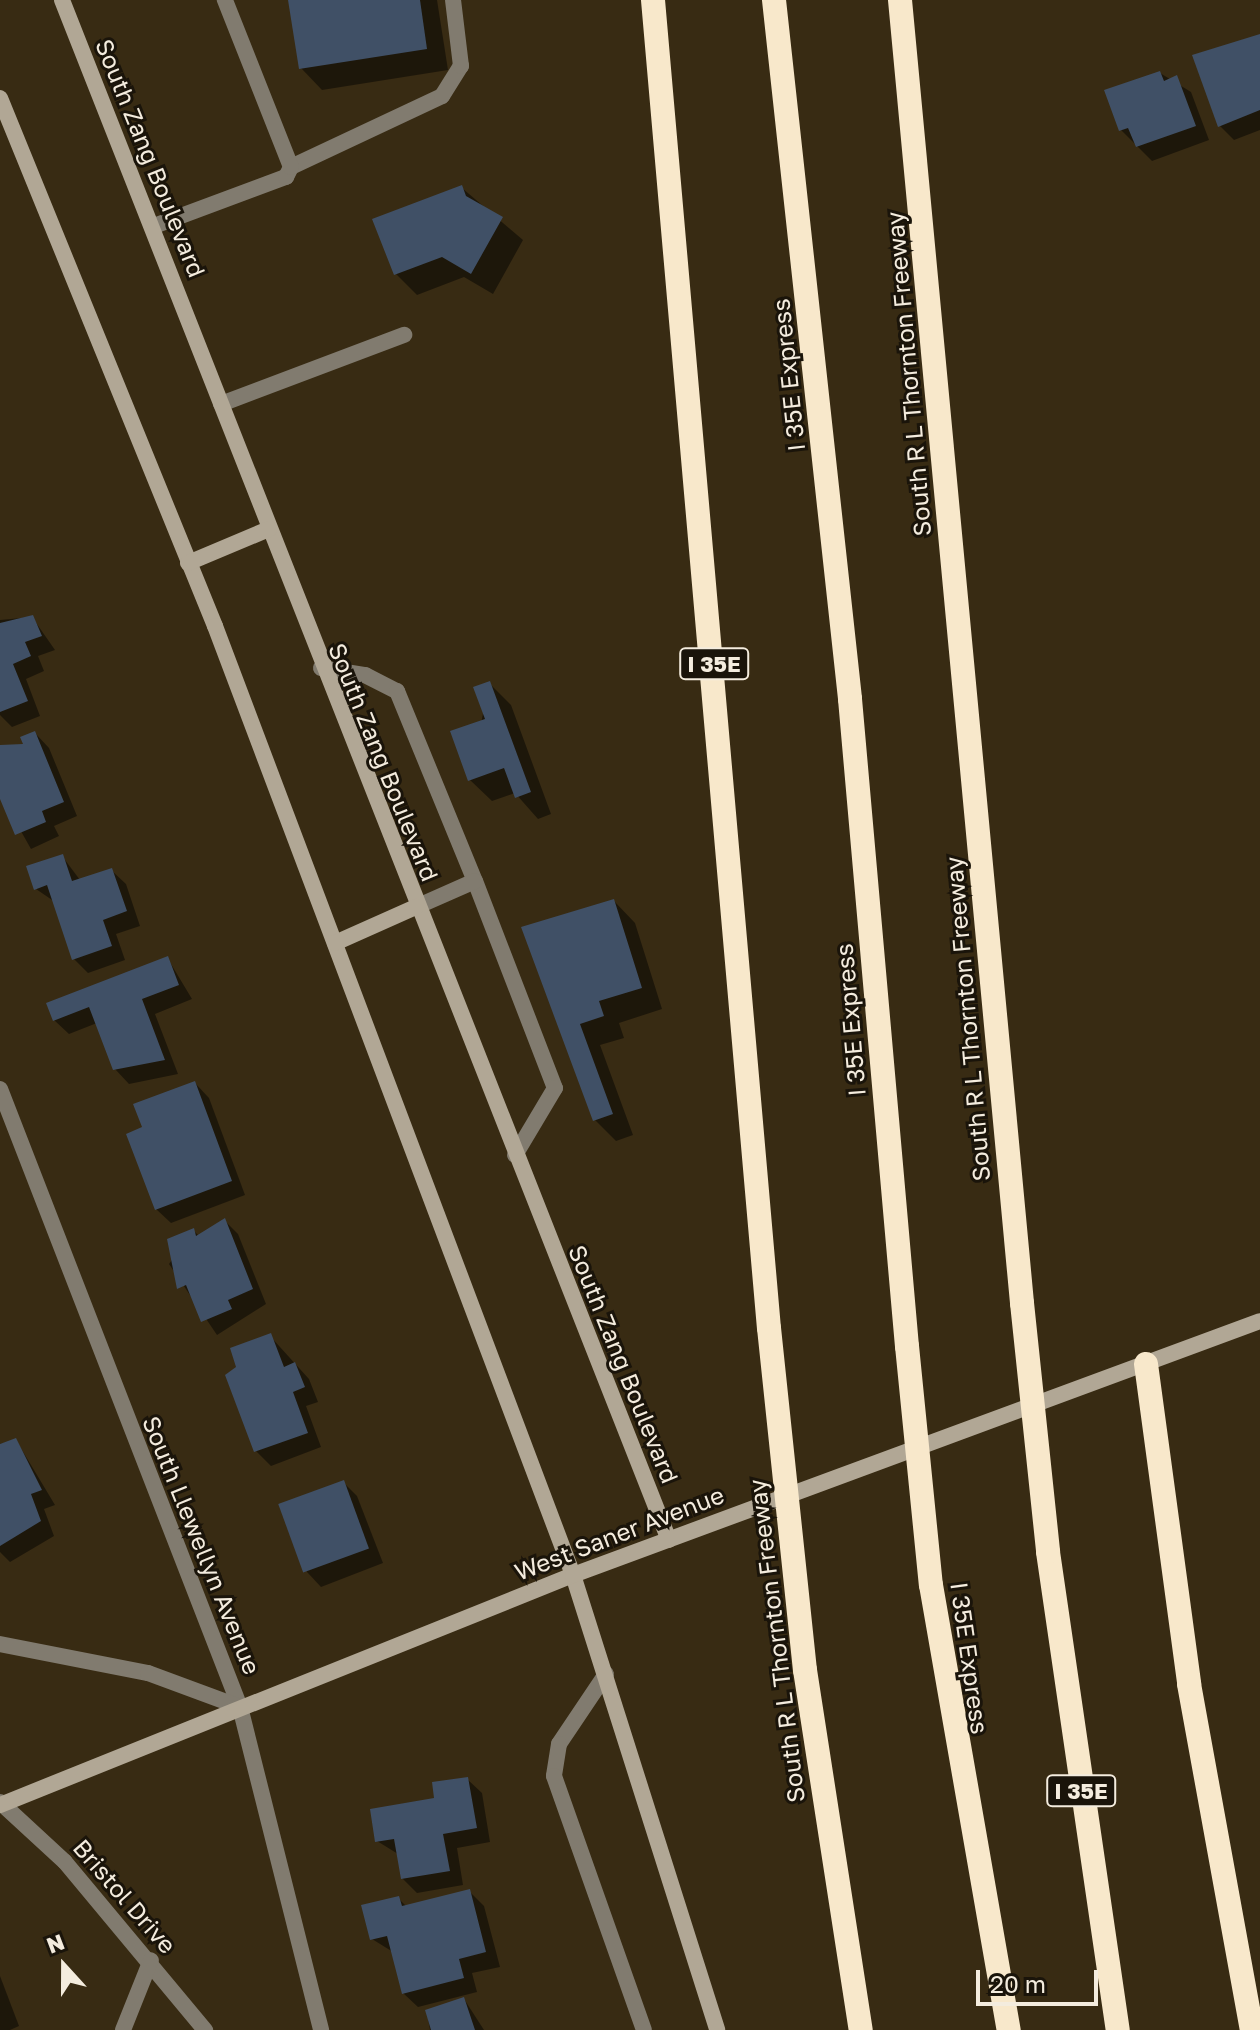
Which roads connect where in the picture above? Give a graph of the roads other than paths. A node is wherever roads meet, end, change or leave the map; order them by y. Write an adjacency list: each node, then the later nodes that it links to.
1 (62, 0): 9 (street, South Zang Boulevard)
2 (225, 0): 8 (street)
3 (453, 0): 8 (street)
4 (653, 0): 34 (highway, South R L Thornton Freeway / I 35E, bridge)
5 (774, 0): 35 (highway, I 35E Express, bridge)
6 (900, 0): 36 (highway, South R L Thornton Freeway / I 35E, bridge)
7 (0, 98): 13 (street)
8 (291, 167): 9 (street)
9 (154, 226): 11 (street, South Zang Boulevard)
10 (404, 335): 11 (street)
11 (221, 404): 12 (street, South Zang Boulevard)
12 (269, 529): 13 (street); 14 (street, South Zang Boulevard)
13 (188, 563): 17 (street)
14 (321, 668): 15 (street); 16 (street, South Zang Boulevard)
15 (475, 881): 16 (street); 19 (street)
16 (416, 907): 17 (street); 19 (street, South Zang Boulevard)
17 (335, 943): 23 (street)
18 (0, 1089): 26 (street, South Llewellyn Avenue)
19 (515, 1155): 22 (street, South Zang Boulevard)
20 (1260, 1321): 21 (street, West Saner Avenue)
21 (1146, 1364): 22 (street, West Saner Avenue); 37 (highway)
22 (669, 1540): 23 (street, West Saner Avenue)
23 (573, 1575): 25 (street); 26 (street, West Saner Avenue)
24 (0, 1644): 26 (street)
25 (606, 1674): 32 (street); 33 (street)
26 (240, 1707): 27 (street, West Saner Avenue); 31 (street, South Llewellyn Avenue)
27 (1, 1803): 28 (street, Bristol Drive)
28 (151, 1960): 29 (street); 30 (street, Bristol Drive)
29 (123, 2030)
30 (205, 2030)
31 (321, 2030)
32 (644, 2030)
33 (717, 2030)
34 (861, 2030)
35 (1009, 2030)
36 (1118, 2030)
37 (1252, 2030)

